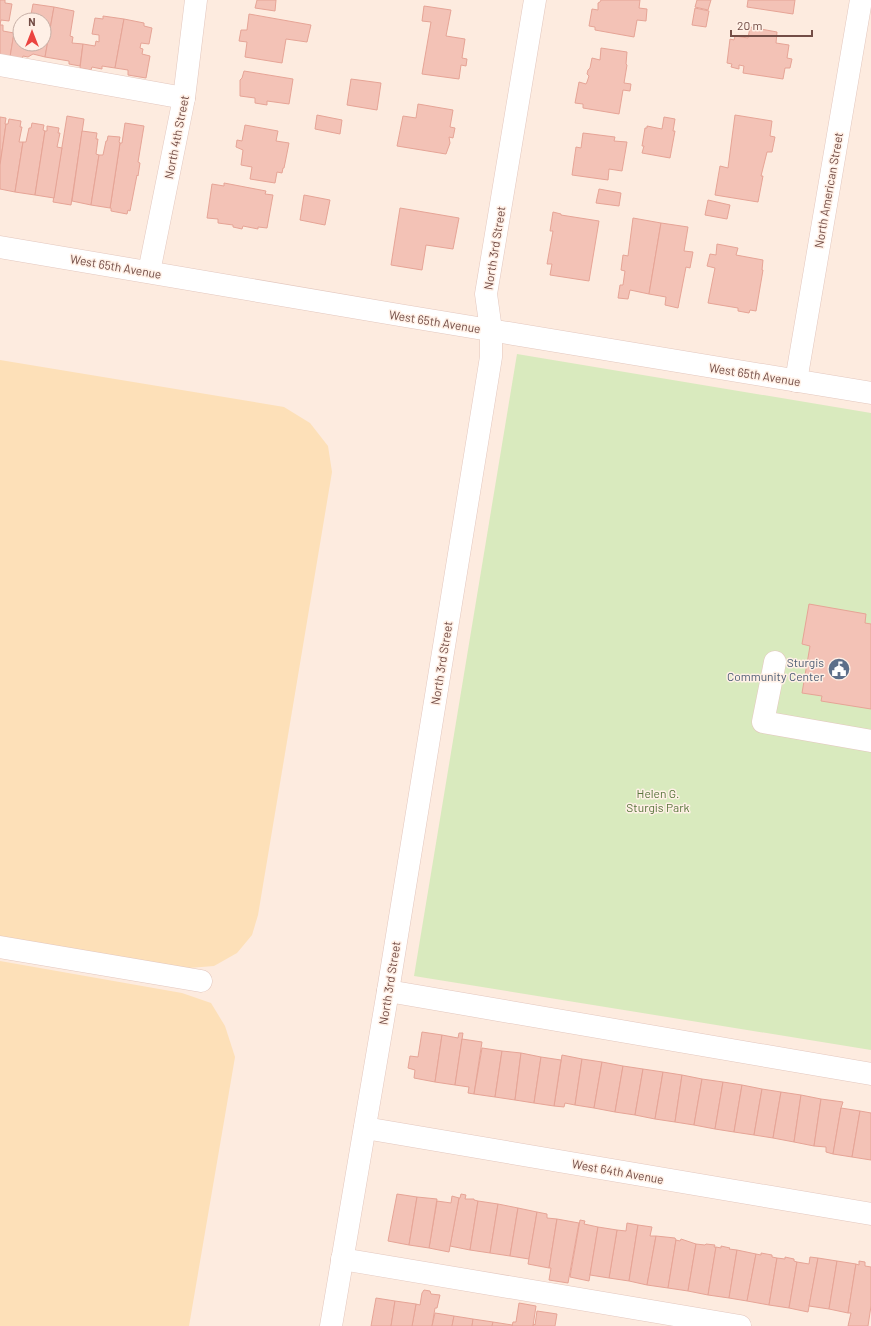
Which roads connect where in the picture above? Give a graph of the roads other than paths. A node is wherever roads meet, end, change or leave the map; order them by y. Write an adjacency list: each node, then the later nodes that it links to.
1 (196, 0): 5 (street, North 4th Street)
2 (535, 0): 8 (street, North 3rd Street)
3 (861, 0): 9 (street, North American Street)
4 (0, 65): 5 (street)
5 (184, 98): 7 (street, North 4th Street)
6 (0, 247): 7 (street, West 65th Avenue)
7 (150, 272): 8 (street, West 65th Avenue)
8 (491, 330): 9 (street, West 65th Avenue); 15 (street, North 3rd Street)
9 (796, 381): 10 (street, West 65th Avenue)
10 (871, 393)
11 (774, 662): 12 (street)
12 (871, 741)
13 (0, 947): 14 (street)
14 (201, 981)
15 (388, 991): 16 (street); 17 (street, North 3rd Street)
16 (871, 1074)
17 (364, 1128): 18 (street, West 64th Avenue); 19 (street, North 3rd Street)
18 (871, 1214)
19 (342, 1258): 20 (street, North 3rd Street); 21 (street)
20 (330, 1326)
21 (740, 1326)

